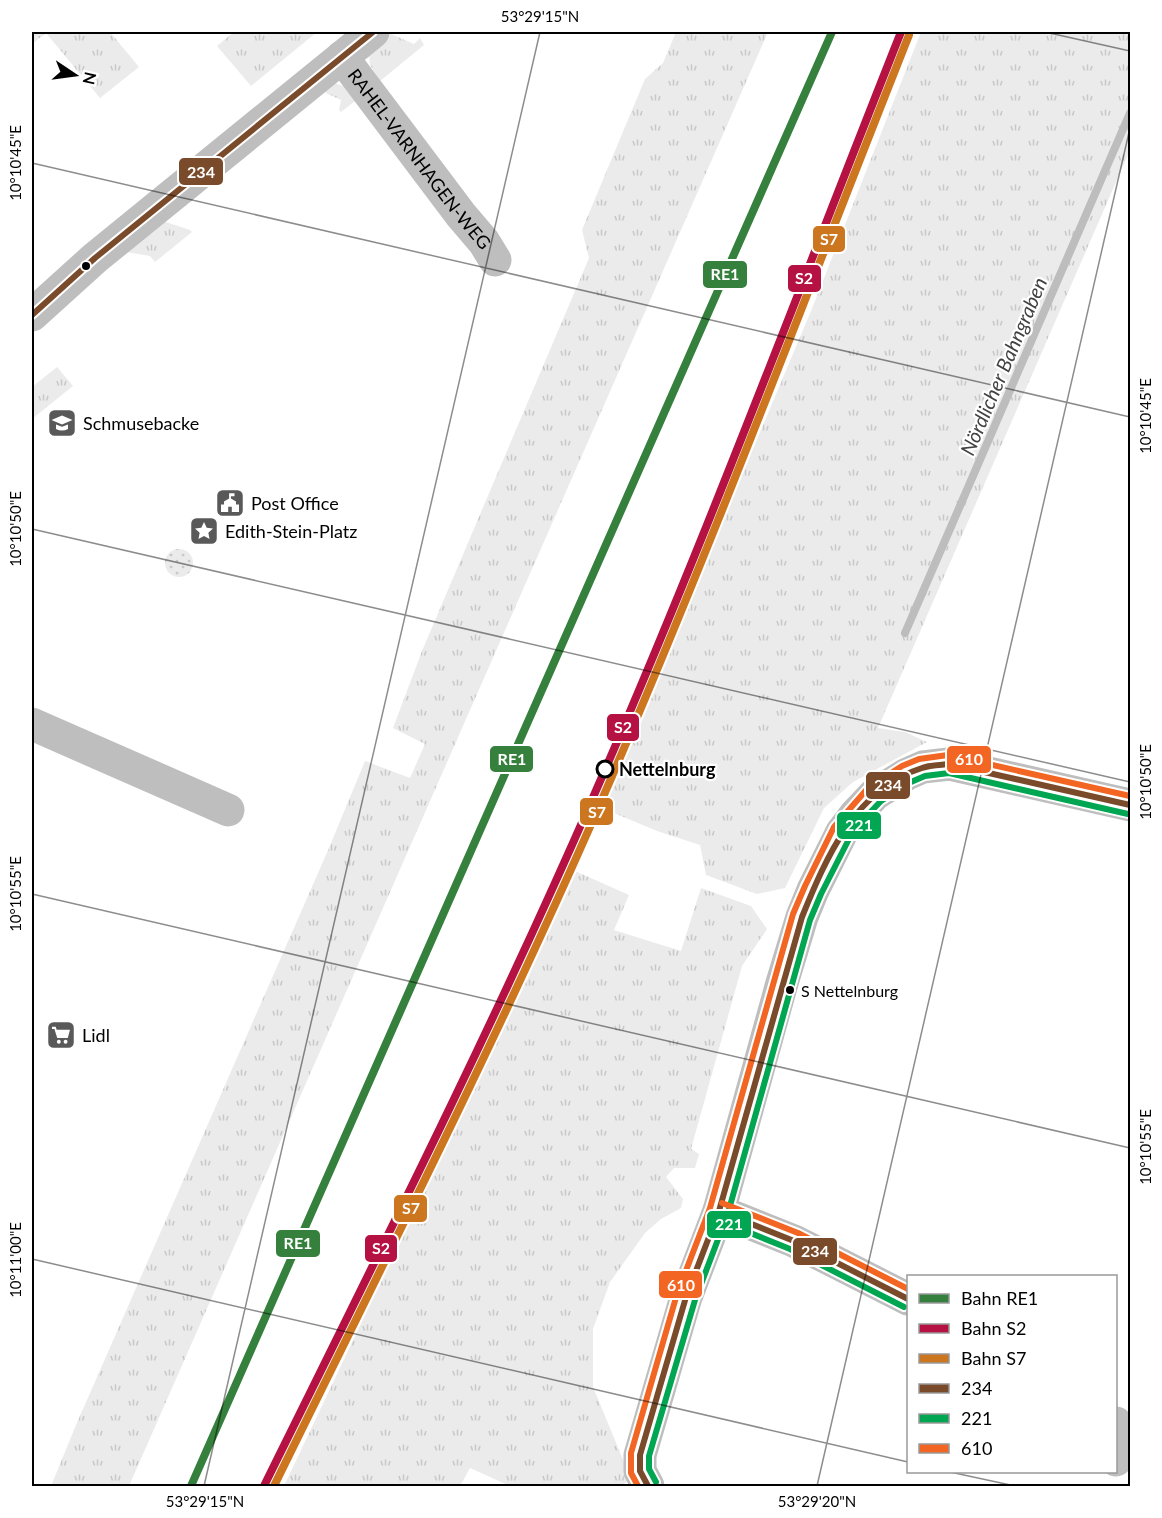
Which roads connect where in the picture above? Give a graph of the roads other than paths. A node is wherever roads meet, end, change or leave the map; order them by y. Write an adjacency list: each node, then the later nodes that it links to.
1 (373, 32): 2 (street, RAHEL-VARNHAGEN-WEG)
2 (342, 57): 3 (street, RAHEL-VARNHAGEN-WEG); 4 (street, RAHEL-VARNHAGEN-WEG)
3 (495, 260)
4 (32, 315)
5 (32, 724): 7 (street)
6 (1131, 805): 8 (street)
7 (228, 810)
8 (719, 1211): 9 (street); 12 (street)
9 (907, 1298)
10 (1117, 1430): 11 (street)
11 (1117, 1454)
12 (648, 1486)

